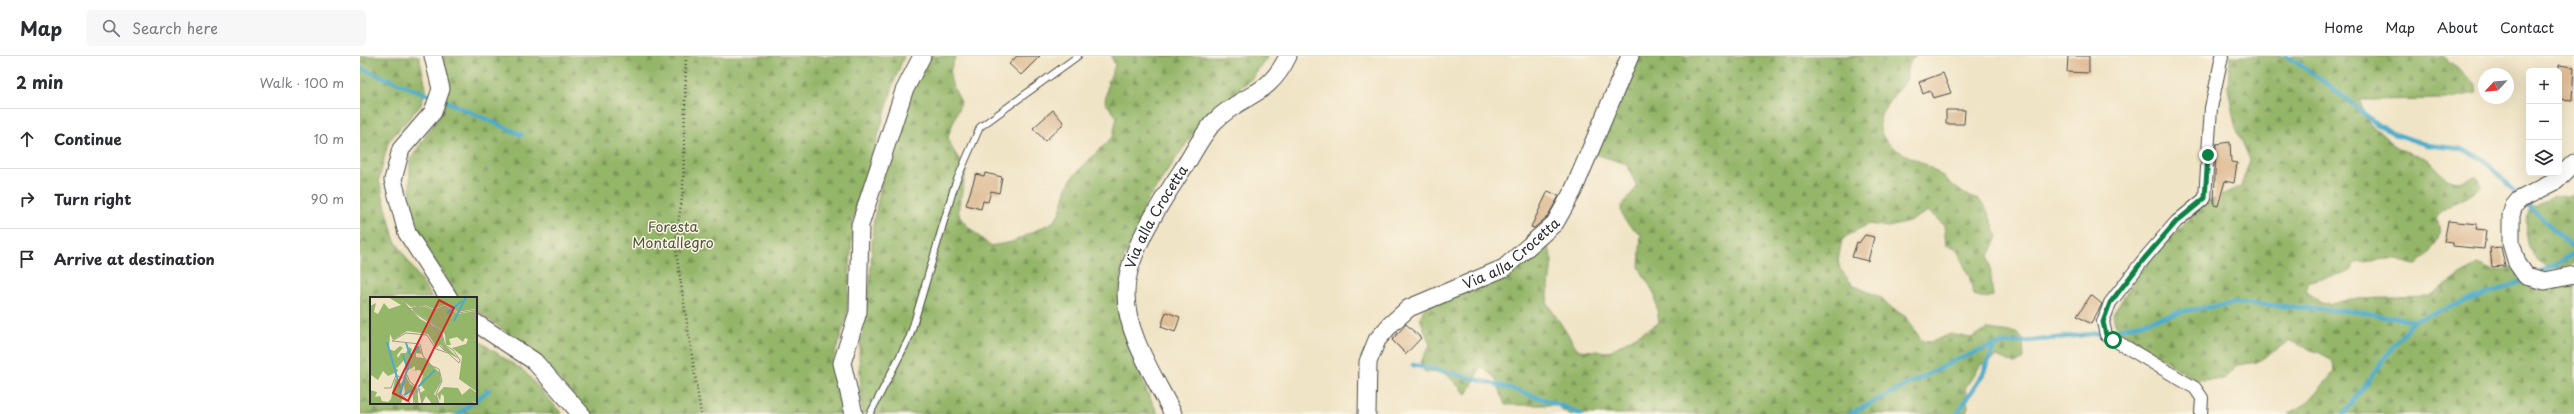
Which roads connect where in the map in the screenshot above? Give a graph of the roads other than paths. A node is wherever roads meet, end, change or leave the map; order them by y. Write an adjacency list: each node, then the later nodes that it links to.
1 (433, 56): 9 (street)
2 (922, 56): 12 (street)
3 (1078, 56): 13 (lane)
4 (1288, 56): 14 (street, Via alla Crocetta)
5 (1630, 56): 15 (street, Via alla Crocetta)
6 (2222, 56): 16 (street)
7 (2574, 163): 8 (street)
8 (2574, 275)
9 (447, 297)
10 (477, 324): 11 (street)
11 (581, 414)
12 (854, 414)
13 (870, 414)
14 (1173, 414)
15 (1367, 414)
16 (2201, 414)

